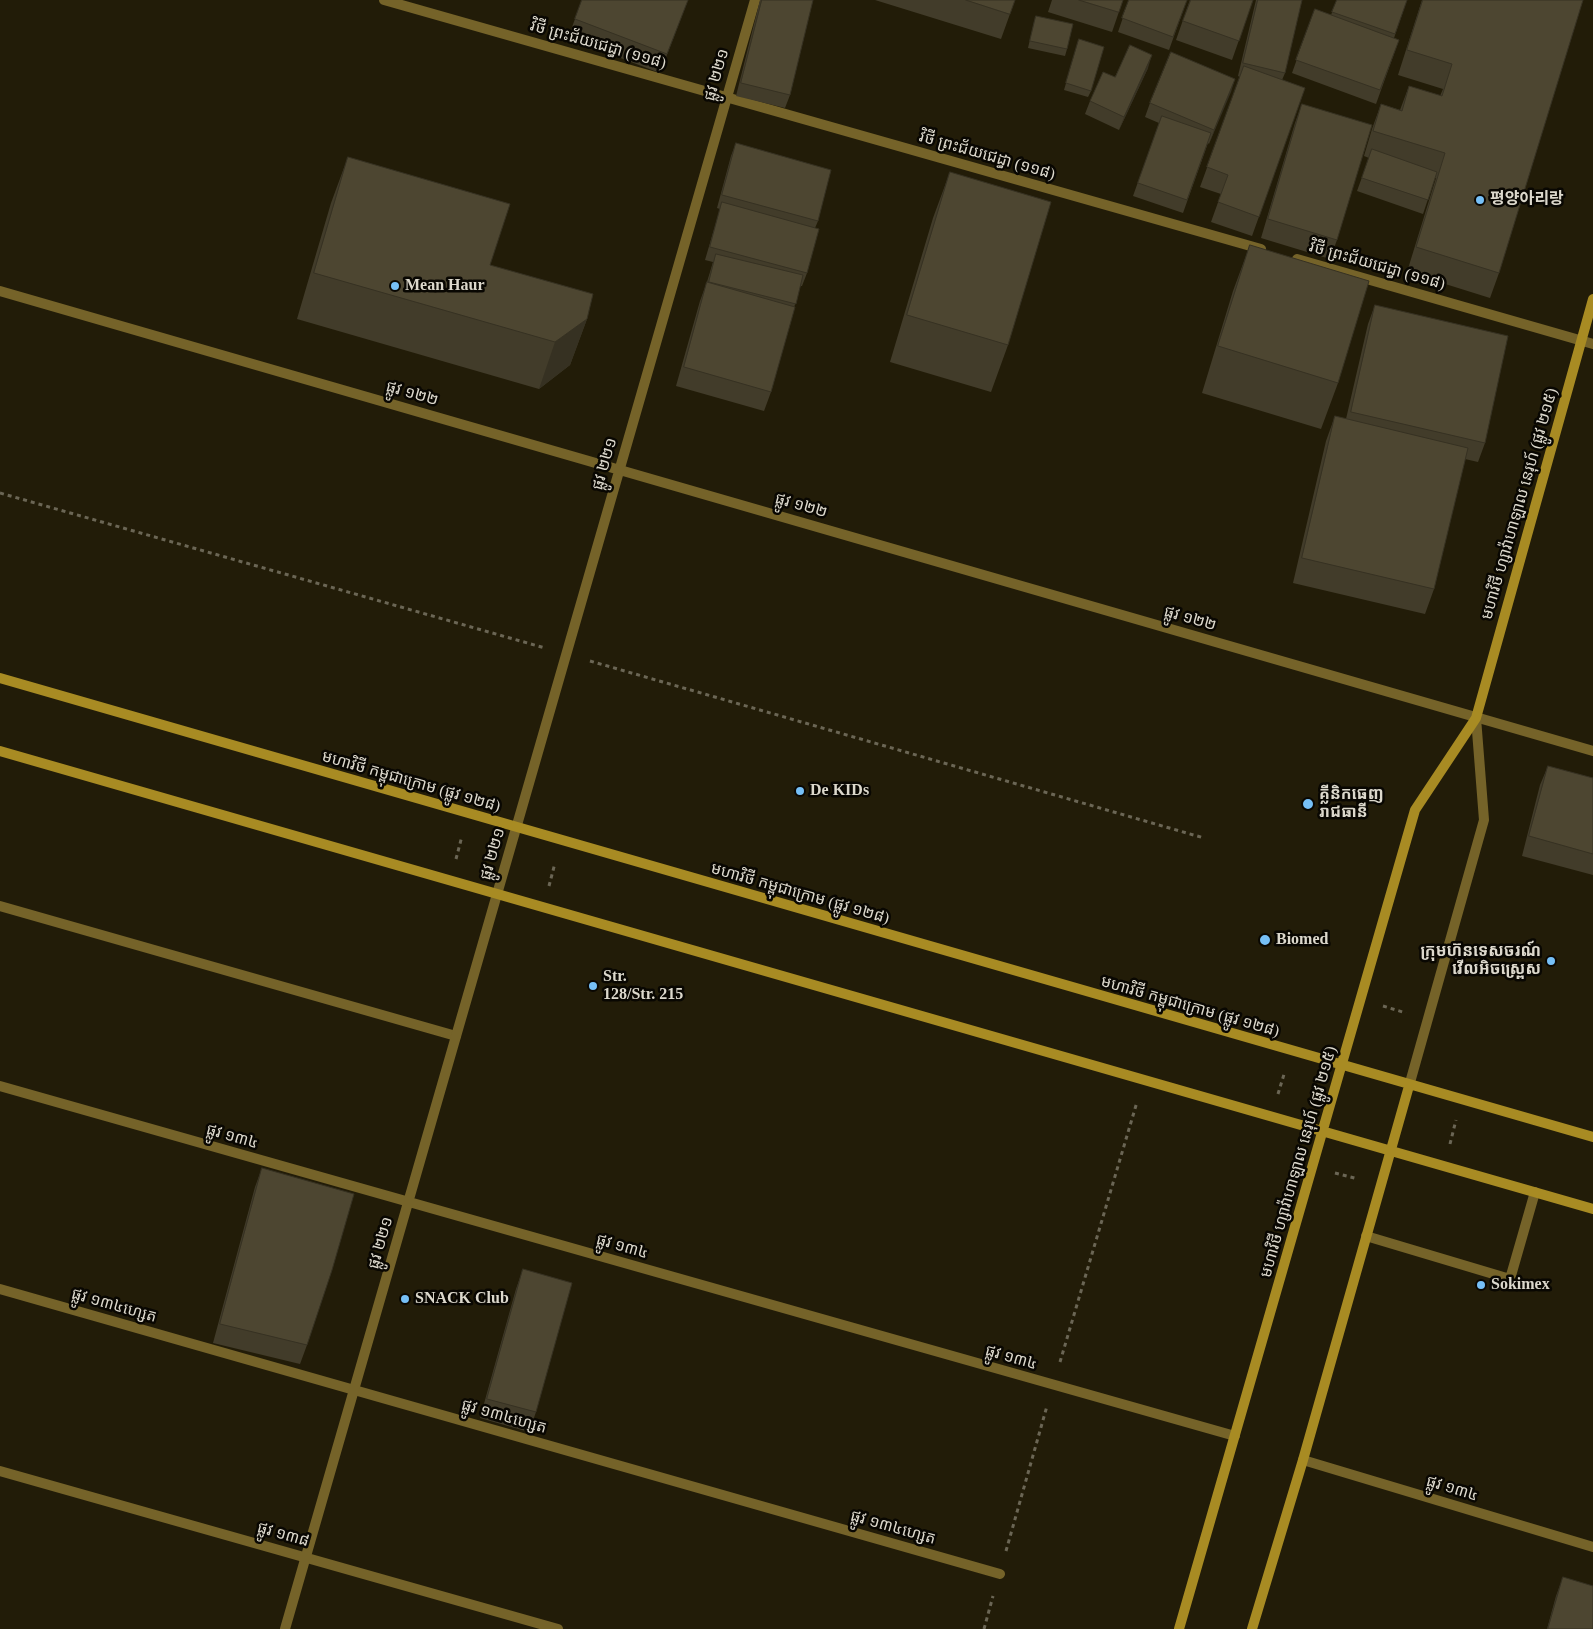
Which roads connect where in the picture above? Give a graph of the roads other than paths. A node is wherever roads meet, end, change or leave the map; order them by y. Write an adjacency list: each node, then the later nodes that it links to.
1 (384, 0): 3 (street, វិថី ព្រះជ័យជេដ្ធា (១១៨))
2 (755, 0): 3 (street, ផ្លូវ ២២១)
3 (727, 97): 6 (street, វិថី ព្រះជ័យជេដ្ធា (១១៨)); 8 (street, ផ្លូវ ២២១)
4 (0, 291): 8 (street, ផ្លូវ ១២២)
5 (1593, 299): 6 (main road, មហាវិថី ហ្សាវ៉ាហាឡាល នេរុហ៍ (ផ្លូវ ២១៥))
6 (1582, 340): 7 (street, វិថី ព្រះជ័យជេដ្ធា (១១៨)); 10 (main road, មហាវិថី ហ្សាវ៉ាហាឡាល នេរុហ៍ (ផ្លូវ ២១៥))
7 (1593, 344)
8 (620, 469): 10 (street, ផ្លូវ ១២២); 13 (street, ផ្លូវ ២២១)
9 (0, 678): 13 (main road, មហាវិថី កម្ពុជាក្រោម (ផ្លូវ ១២៨))
10 (1476, 718): 12 (street, ផ្លូវ ១២២); 17 (main road, មហាវិថី ហ្សាវ៉ាហាឡាល នេរុហ៍ (ផ្លូវ ២១៥)); 19 (street, មហាវិថី ហ្សាវ៉ាហាឡាល នេរុហ៍ (ផ្លូវ ២១៥))
11 (0, 751): 14 (main road)
12 (1593, 751)
13 (516, 828): 14 (street, ផ្លូវ ២២១); 17 (main road, មហាវិថី កម្ពុជាក្រោម (ផ្លូវ ១២៨))
14 (497, 894): 16 (street, ផ្លូវ ២២១); 20 (main road)
15 (0, 906): 16 (street)
16 (456, 1036): 24 (street, ផ្លូវ ២២១)
17 (1342, 1067): 19 (main road, មហាវិថី កម្ពុជាក្រោម (ផ្លូវ ១២៨)); 20 (main road, មហាវិថី ហ្សាវ៉ាហាឡាល នេរុហ៍ (ផ្លូវ ២១៥))
18 (0, 1086): 24 (street, ផ្លូវ ១៣៤)
19 (1409, 1086): 21 (main road, មហាវិថី កម្ពុជាក្រោម (ផ្លូវ ១២៨)); 22 (main road, មហាវិថី ហ្សាវ៉ាហាឡាល នេរុហ៍ (ផ្លូវ ២១៥))
20 (1323, 1131): 22 (main road); 29 (main road, មហាវិថី ហ្សាវ៉ាហាឡាល នេរុហ៍ (ផ្លូវ ២១៥))
21 (1593, 1138)
22 (1390, 1150): 23 (main road); 26 (main road, មហាវិថី ហ្សាវ៉ាហាឡាល នេរុហ៍ (ផ្លូវ ២១៥))
23 (1534, 1192): 25 (main road); 26 (street)
24 (408, 1202): 28 (street, ផ្លូវ ២២១); 29 (street, ផ្លូវ ១៣៤)
25 (1593, 1208)
26 (1366, 1236): 30 (main road, មហាវិថី ហ្សាវ៉ាហាឡាល នេរុហ៍ (ផ្លូវ ២១៥))
27 (0, 1289): 28 (street, ផ្លូវ ១៣៤ហ្សេត)
28 (354, 1390): 33 (street, ផ្លូវ ២២១); 34 (street, ផ្លូវ ១៣៤ហ្សេត)
29 (1235, 1436): 37 (main road, មហាវិថី ហ្សាវ៉ាហាឡាល នេរុហ៍ (ផ្លូវ ២១៥))
30 (1303, 1460): 32 (street, ផ្លូវ ១៣៤); 38 (main road, មហាវិថី ហ្សាវ៉ាហាឡាល នេរុហ៍ (ផ្លូវ ២១៥))
31 (0, 1471): 33 (street, ផ្លូវ ១៣៨)
32 (1593, 1547)
33 (306, 1557): 35 (street, ផ្លូវ ២២១); 36 (street, ផ្លូវ ១៣៨)
34 (1000, 1574)
35 (285, 1629)
36 (558, 1629)
37 (1180, 1629)
38 (1252, 1629)

